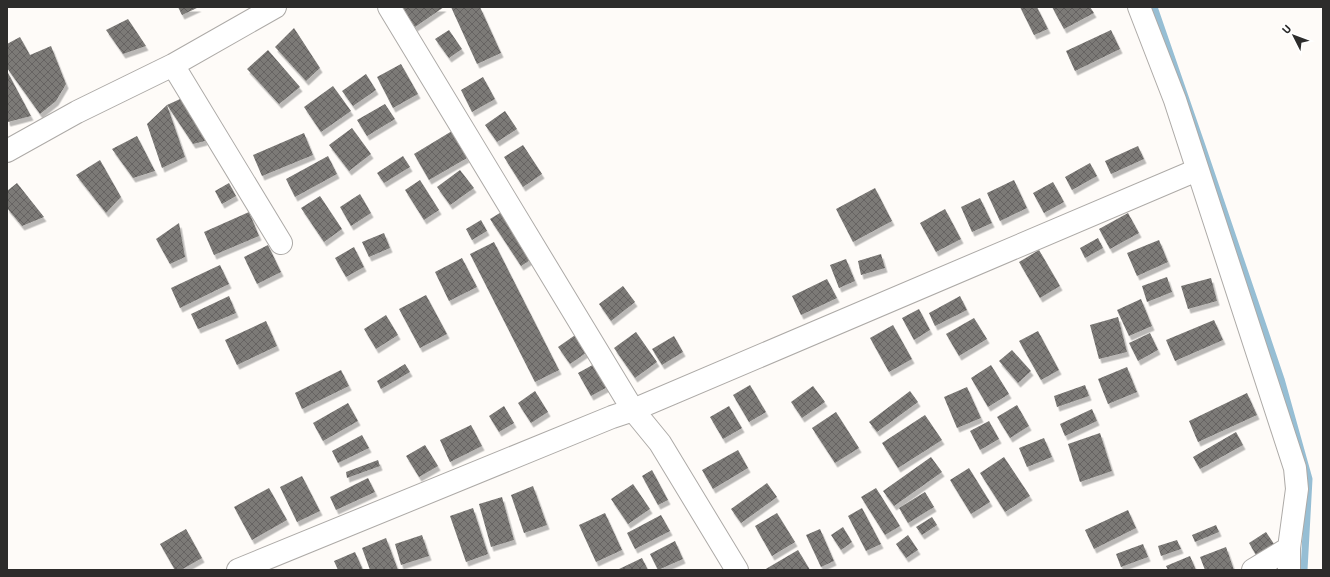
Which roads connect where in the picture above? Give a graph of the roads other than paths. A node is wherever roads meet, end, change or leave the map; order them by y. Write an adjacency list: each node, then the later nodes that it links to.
1 (275, 7): 4 (street)
2 (389, 7): 8 (street)
3 (1139, 7): 6 (street)
4 (173, 65): 5 (street); 7 (street)
5 (7, 150)
6 (1197, 170): 8 (street); 9 (street)
7 (281, 243)
8 (633, 410): 10 (street); 11 (street)
9 (1289, 548): 12 (street); 13 (street)
10 (238, 570)
11 (737, 570)
12 (1253, 570)
13 (1289, 570)

